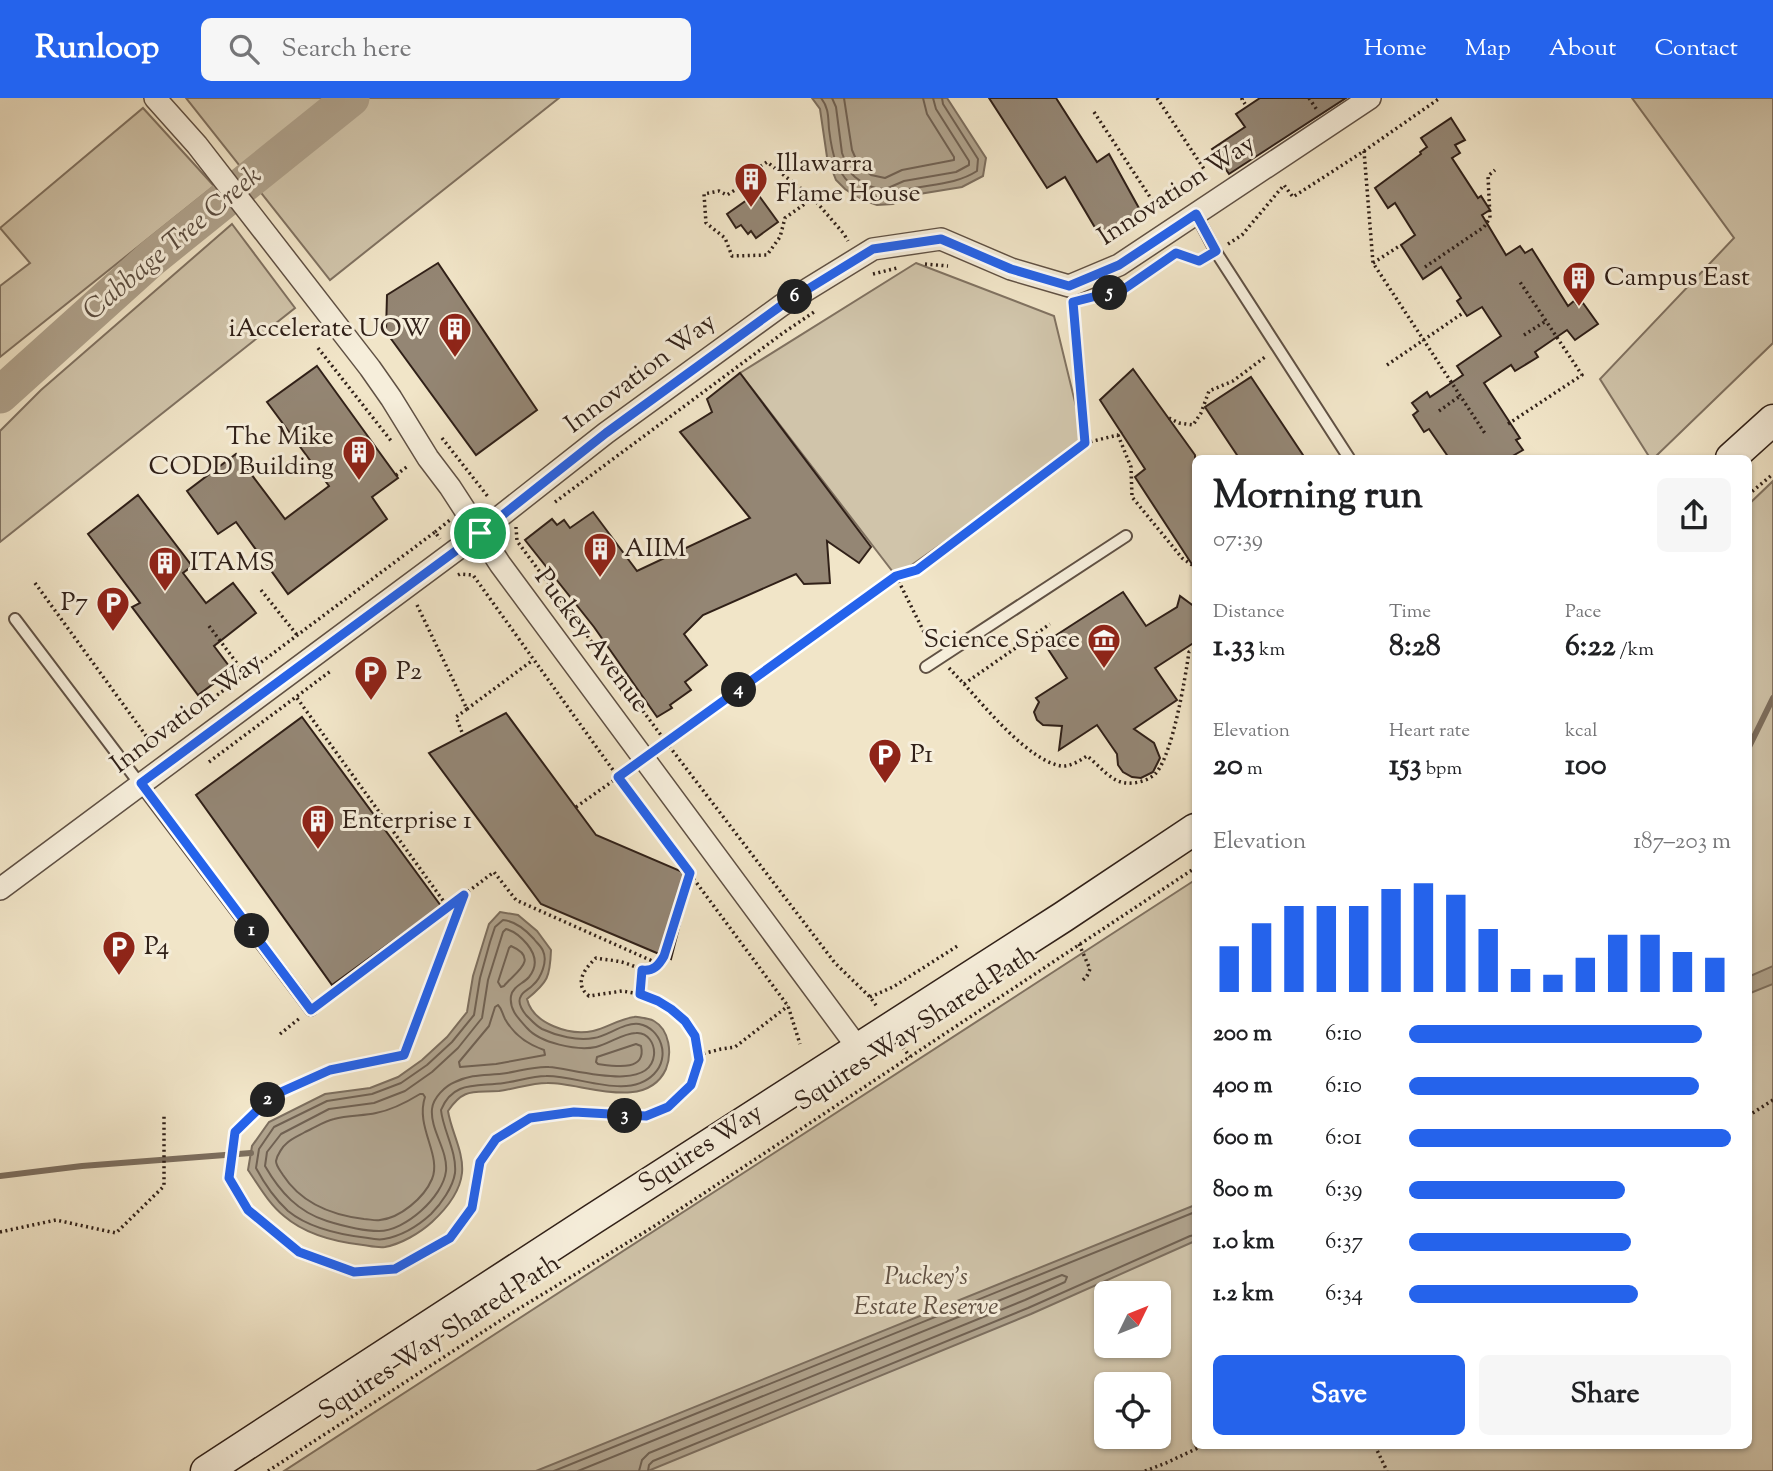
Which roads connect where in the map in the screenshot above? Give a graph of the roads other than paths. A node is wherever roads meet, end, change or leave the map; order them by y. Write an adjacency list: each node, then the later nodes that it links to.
1 (155, 98): 7 (street, Puckey Avenue)
2 (1370, 98): 3 (street, Innovation Way)
3 (1196, 214): 5 (lane); 7 (street, Innovation Way)
4 (1773, 420): 6 (main road)
5 (1347, 455)
6 (1734, 455)
7 (480, 533): 11 (street, Innovation Way); 15 (street, Puckey Avenue)
8 (1126, 536): 10 (lane)
9 (15, 619): 11 (lane)
10 (926, 667)
11 (141, 783): 13 (street, Innovation Way); 14 (lane)
12 (1192, 831): 15 (main road, Squires Way)
13 (0, 889)
14 (311, 1010)
15 (858, 1048): 16 (main road, Squires Way)
16 (206, 1471)

